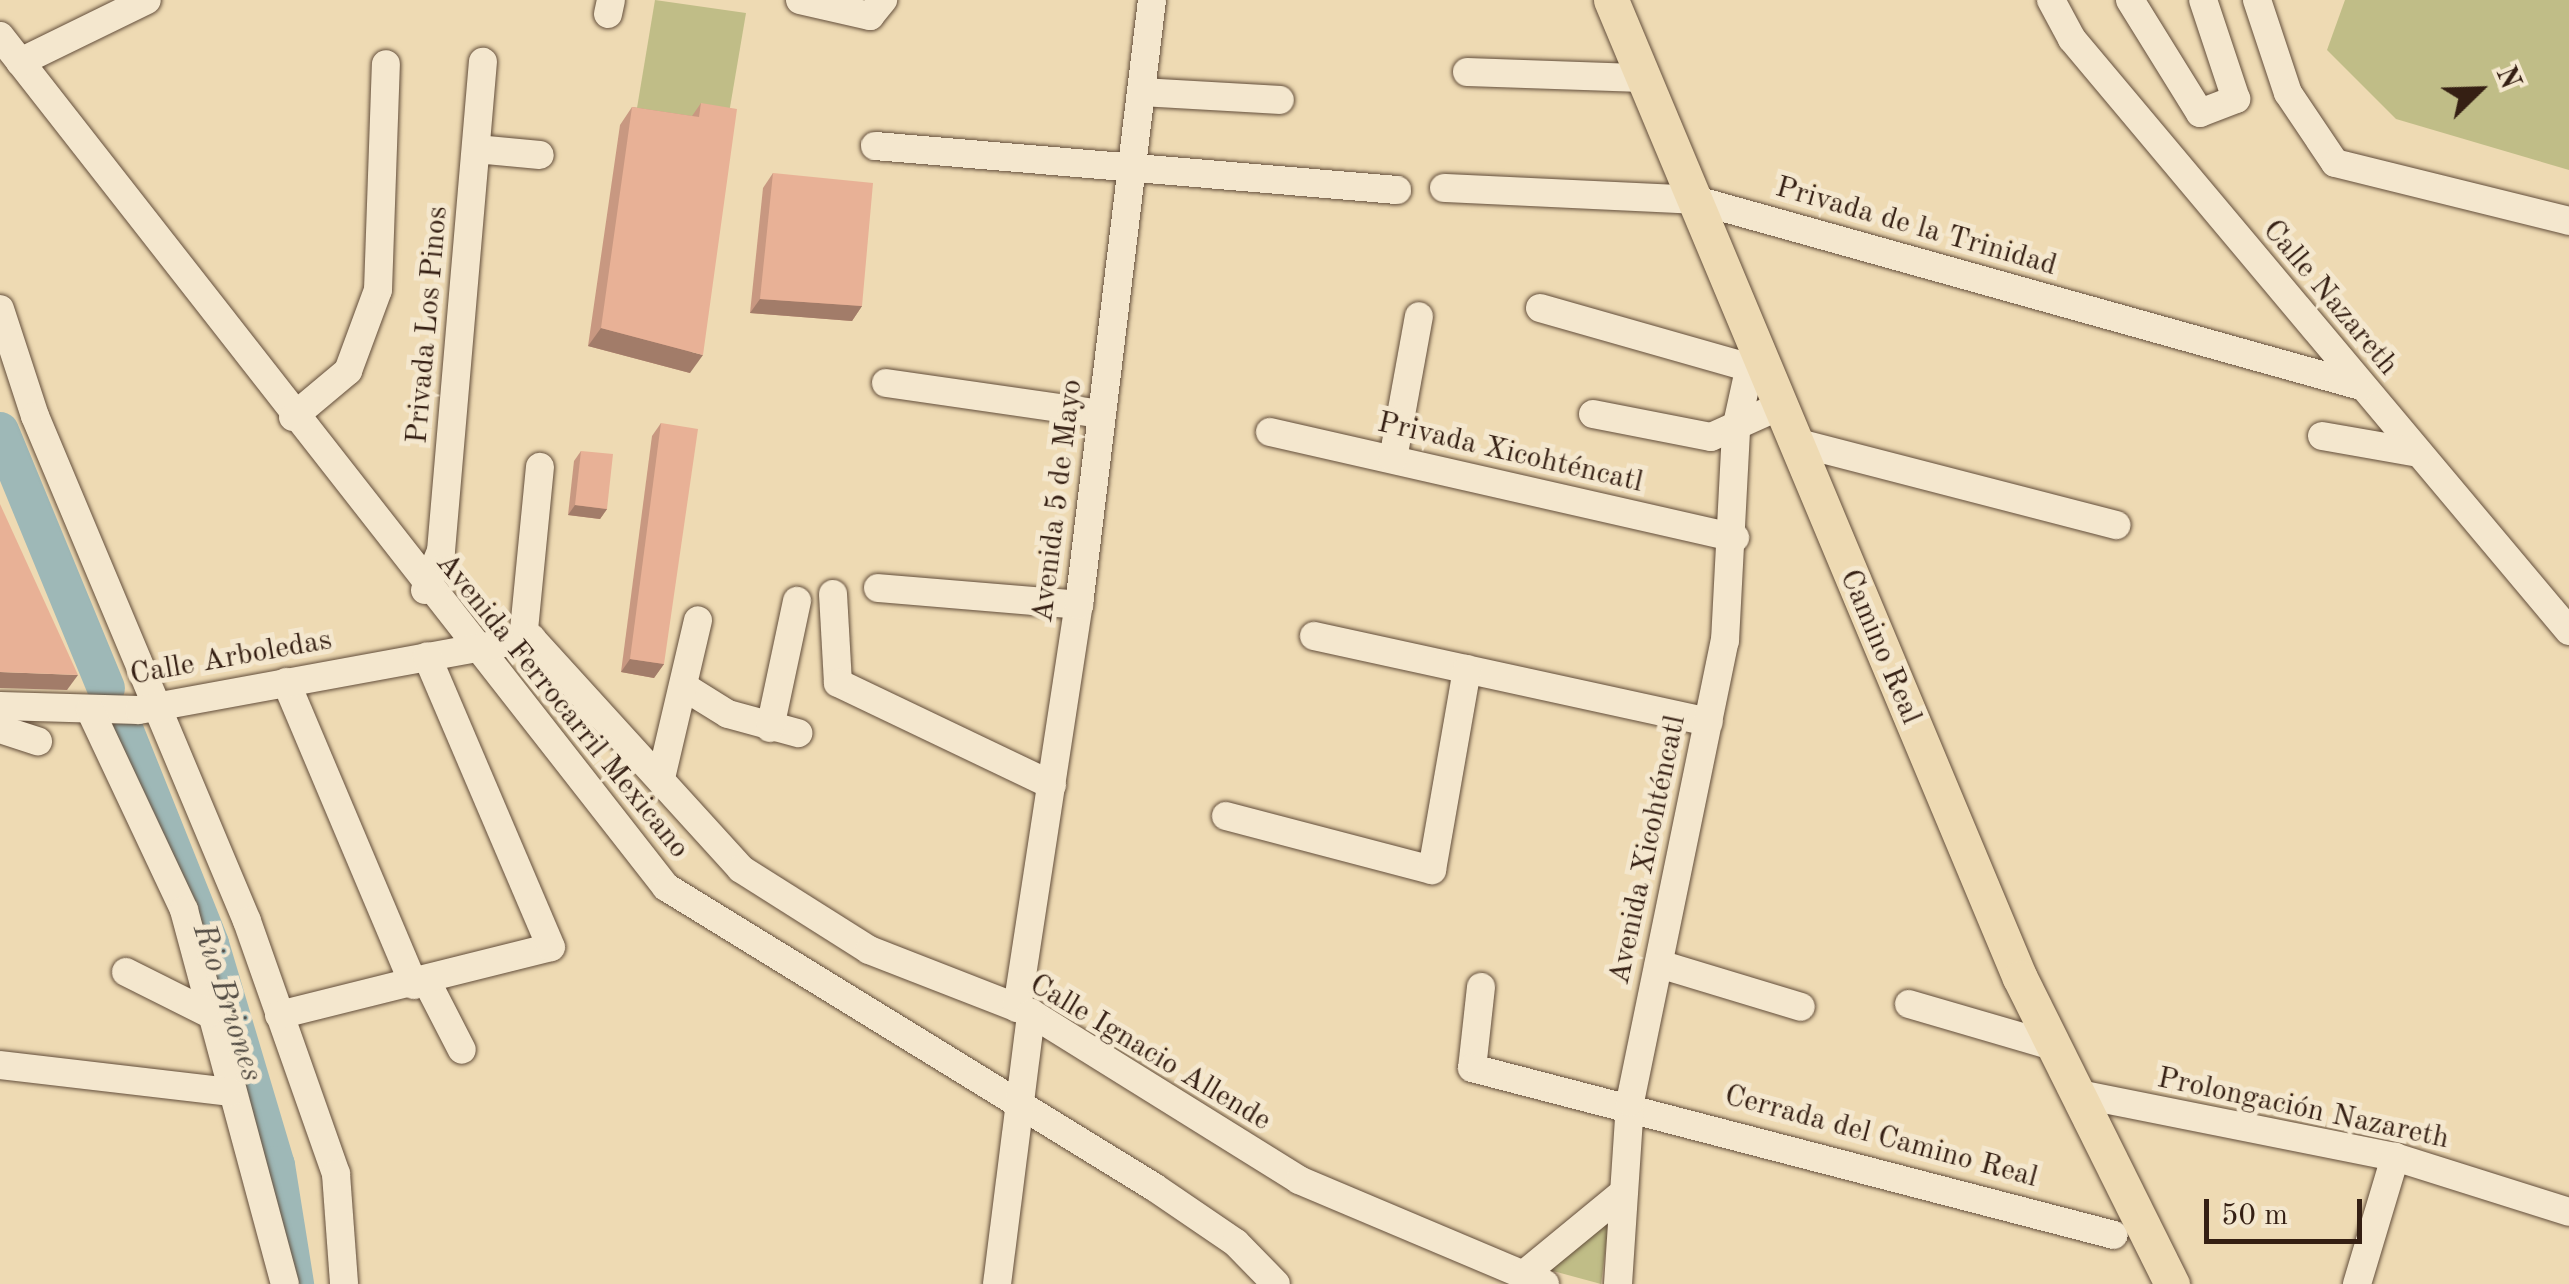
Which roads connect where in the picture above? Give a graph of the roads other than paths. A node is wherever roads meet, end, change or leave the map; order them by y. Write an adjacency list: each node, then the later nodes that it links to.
1 (147, 0): 11 (street)
2 (800, 0): 3 (street)
3 (883, 0)
4 (1152, 0): 16 (street, Avenida 5 de Mayo)
5 (1610, 0): 15 (main road, Camino Real)
6 (2050, 0): 31 (street, Calle Nazareth)
7 (2130, 0): 8 (street)
8 (2203, 0)
9 (2256, 0): 25 (street)
10 (0, 36): 11 (street, Avenida Ferrocarril Mexicano)
11 (20, 62): 35 (street, Avenida Ferrocarril Mexicano)
12 (483, 62): 19 (street, Privada Los Pinos)
13 (386, 64): 35 (street)
14 (1467, 72): 15 (street)
15 (1642, 78): 24 (main road, Camino Real)
16 (1142, 92): 17 (street); 21 (street, Avenida 5 de Mayo)
17 (1280, 100)
18 (875, 146): 21 (street)
19 (476, 149): 20 (street); 46 (street, Privada Los Pinos)
20 (540, 155)
21 (1134, 166): 23 (street); 33 (street, Avenida 5 de Mayo)
22 (1444, 188): 24 (street, Privada de la Trinidad)
23 (1397, 190)
24 (1696, 200): 29 (main road, Camino Real); 31 (street, Privada de la Trinidad)
25 (2569, 221)
26 (1540, 308): 29 (street)
27 (0, 310): 59 (street)
28 (1419, 316): 41 (street)
29 (1749, 356): 32 (main road, Camino Real); 36 (street, Avenida Xicohténcatl)
30 (886, 383): 33 (street)
31 (2361, 386): 40 (street, Calle Nazareth)
32 (1780, 406): 36 (street); 39 (main road, Camino Real)
33 (1102, 414): 49 (street, Avenida 5 de Mayo)
34 (1592, 414): 36 (street)
35 (293, 418): 46 (street, Avenida Ferrocarril Mexicano)
36 (1736, 430): 44 (street, Avenida Xicohténcatl)
37 (1270, 432): 41 (street, Privada Xicohténcatl)
38 (2322, 436): 40 (street)
39 (1795, 442): 43 (street); 76 (main road, Camino Real)
40 (2420, 453): 51 (street, Calle Nazareth)
41 (1394, 459): 44 (street, Privada Xicohténcatl)
42 (540, 466): 53 (street)
43 (2116, 525)
44 (1735, 538): 62 (street, Avenida Xicohténcatl)
45 (878, 588): 49 (street)
46 (426, 590): 54 (street, Avenida Ferrocarril Mexicano)
47 (833, 594): 65 (street)
48 (797, 600): 58 (street)
49 (1079, 605): 65 (street, Avenida 5 de Mayo)
50 (698, 620): 58 (street)
51 (2569, 631)
52 (1314, 636): 56 (street)
53 (524, 640): 54 (street); 64 (street, Calle Ignacio Allende)
54 (471, 648): 55 (street, Calle Arboledas); 81 (street, Avenida Ferrocarril Mexicano)
55 (427, 656): 57 (street, Calle Arboledas); 69 (street)
56 (1468, 670): 62 (street); 66 (street)
57 (286, 682): 59 (street, Calle Arboledas); 69 (street)
58 (686, 688): 64 (street)
59 (156, 706): 60 (street, Calle Arboledas); 75 (street)
60 (90, 710): 61 (street, Calle Arboledas); 74 (street)
61 (0, 716): 63 (street)
62 (1709, 722): 67 (street, Avenida Xicohténcatl)
63 (38, 740)
64 (660, 778): 73 (street, Calle Ignacio Allende)
65 (1052, 786): 73 (street, Avenida 5 de Mayo)
66 (1226, 816)
67 (1659, 964): 72 (street); 82 (street, Avenida Xicohténcatl)
68 (126, 972): 74 (street)
69 (421, 984): 75 (street); 77 (street)
70 (1481, 986): 82 (street, Cerrada del Camino Real)
71 (1909, 1004): 76 (street)
72 (1801, 1008)
73 (1024, 1010): 81 (street, Avenida 5 de Mayo); 87 (street, Calle Ignacio Allende)
74 (208, 1013): 79 (street)
75 (279, 1016): 89 (street)
76 (2054, 1046): 80 (main road, Camino Real)
77 (462, 1050)
78 (0, 1065): 79 (street)
79 (230, 1092): 88 (street)
80 (2079, 1094): 83 (street, Prolongación Nazareth); 93 (main road, Camino Real)
81 (1019, 1100): 90 (street, Avenida 5 de Mayo); 91 (street, Avenida Ferrocarril Mexicano)
82 (1630, 1102): 84 (street, Avenida Xicohténcatl); 86 (street, Cerrada del Camino Real)
83 (2395, 1157): 85 (street, Prolongación Nazareth); 94 (street)
84 (1623, 1193): 87 (street); 92 (street, Avenida Xicohténcatl)
85 (2569, 1212)
86 (2114, 1235)
87 (1534, 1280)
88 (284, 1284)
89 (344, 1284)
90 (997, 1284)
91 (1276, 1284)
92 (1618, 1284)
93 (2172, 1284)
94 (2357, 1284)

